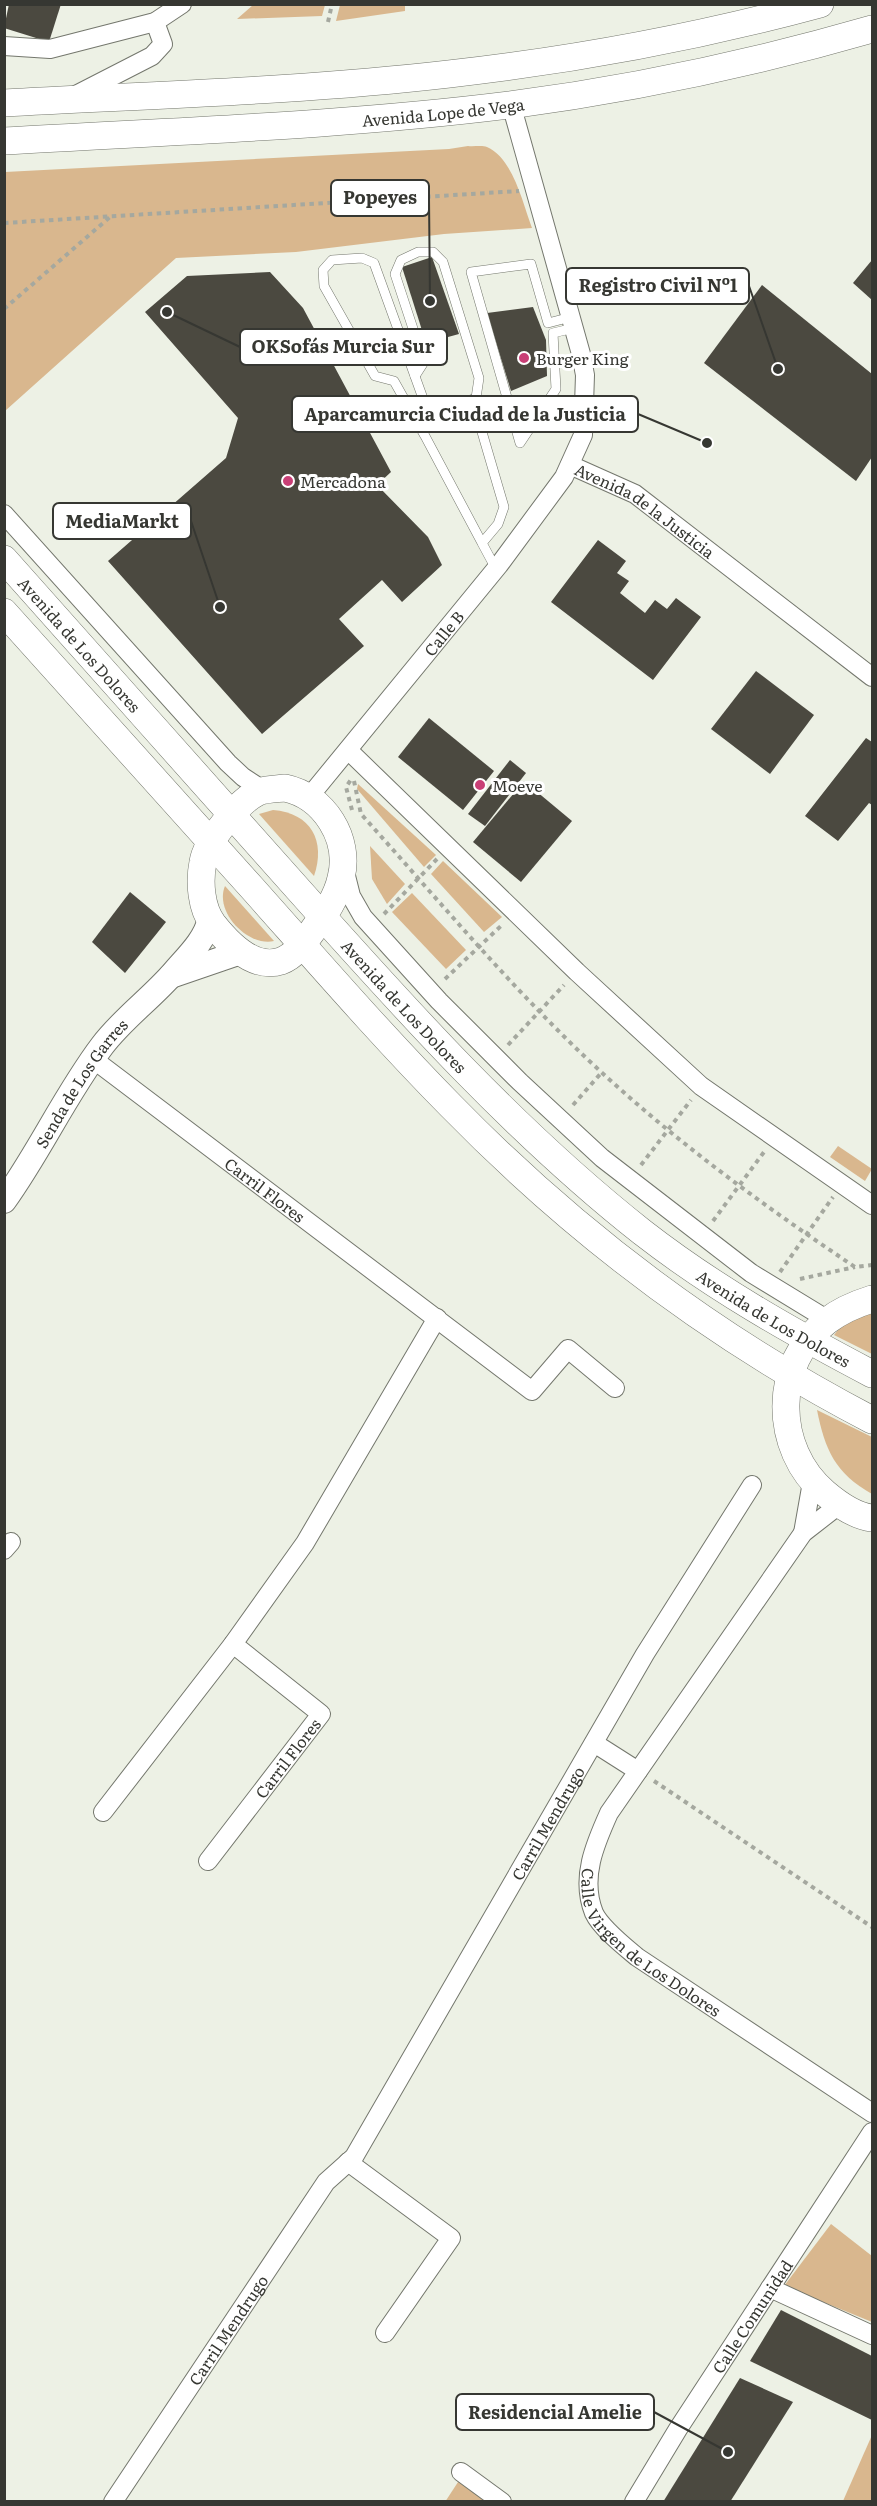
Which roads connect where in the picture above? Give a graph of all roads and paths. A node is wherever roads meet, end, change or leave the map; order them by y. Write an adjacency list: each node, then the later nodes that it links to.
1 (332, 4): 5 (path)
2 (820, 4): 8 (main road)
3 (175, 6): 4 (street)
4 (155, 22): 7 (street); 8 (street)
5 (328, 22)
6 (873, 29): 10 (main road, Avenida Lope de Vega)
7 (4, 46)
8 (66, 100): 9 (main road)
9 (4, 104)
10 (511, 104): 11 (main road, Avenida Lope de Vega); 12 (street, Avenida de la Justicia)
11 (4, 141)
12 (535, 189): 13 (path); 16 (street, Avenida de la Justicia)
13 (110, 216): 14 (path); 15 (path)
14 (4, 223)
15 (4, 309)
16 (572, 322): 16 (lane); 20 (street, Avenida de la Justicia)
17 (414, 376): 18 (lane); 19 (lane); 19 (lane)
18 (476, 398): 19 (lane); 22 (lane)
19 (417, 423): 22 (lane)
20 (570, 465): 24 (street, Calle B); 26 (street, Avenida de la Justicia)
21 (4, 514): 30 (street)
22 (482, 543): 24 (lane)
23 (4, 559): 33 (main road, Avenida de Los Dolores)
24 (496, 569): 27 (street, Calle B)
25 (4, 612): 34 (main road, Avenida de Los Dolores)
26 (873, 677)
27 (348, 750): 28 (street, Calle B); 35 (street)
28 (335, 766): 29 (path); 31 (street, Calle B)
29 (353, 777): 32 (path); 37 (path)
30 (264, 790): 31 (main road); 33 (main road)
31 (309, 797): 36 (main road)
32 (353, 812)
33 (232, 815): 34 (main road); 41 (main road, Avenida de Los Dolores)
34 (212, 842): 42 (main road); 44 (main road, Avenida de Los Dolores)
35 (448, 847): 37 (path); 39 (street)
36 (344, 862): 41 (main road); 81 (street)
37 (419, 878): 40 (path); 45 (path)
38 (376, 905): 40 (path)
39 (516, 913): 45 (path); 48 (street)
40 (384, 915): 43 (path)
41 (323, 917): 44 (main road); 82 (main road, Avenida de Los Dolores)
42 (210, 919): 46 (main road); 49 (street, Senda de Los Garres)
43 (390, 921)
44 (302, 944): 46 (main road); 83 (main road, Avenida de Los Dolores)
45 (479, 944): 50 (path); 52 (path)
46 (241, 952): 49 (street)
47 (437, 971): 50 (path)
48 (577, 972): 52 (path); 58 (street)
49 (171, 976): 56 (street, Senda de Los Garres)
50 (444, 979): 51 (path)
51 (452, 987)
52 (538, 1011): 54 (path); 57 (path)
53 (499, 1038): 54 (path)
54 (507, 1046): 55 (path)
55 (515, 1053)
56 (93, 1059): 69 (street, Senda de Los Garres); 80 (street, Carril Flores)
57 (602, 1072): 60 (path); 62 (path)
58 (701, 1086): 62 (path); 63 (street)
59 (565, 1098): 60 (path)
60 (573, 1105): 61 (path)
61 (582, 1113)
62 (668, 1130): 65 (path); 68 (path)
63 (775, 1138): 67 (street); 68 (path)
64 (632, 1158): 65 (path)
65 (640, 1166): 66 (path)
66 (650, 1173)
67 (842, 1184): 70 (street); 74 (path)
68 (738, 1186): 72 (path); 74 (path)
69 (4, 1201)
70 (873, 1205)
71 (704, 1215): 72 (path)
72 (713, 1222): 73 (path)
73 (720, 1228)
74 (807, 1234): 76 (path); 77 (path)
75 (873, 1264): 76 (path)
76 (855, 1267): 78 (path)
77 (787, 1275)
78 (795, 1278)
79 (873, 1299): 81 (main road)
80 (437, 1318): 85 (street, Carril Flores); 92 (street)
81 (828, 1320): 82 (main road)
82 (808, 1341): 83 (main road); 84 (main road, Avenida de Los Dolores)
83 (790, 1374): 86 (main road, Avenida de Los Dolores); 87 (main road)
84 (873, 1374)
85 (615, 1388)
86 (873, 1420)
87 (812, 1482): 89 (main road); 91 (street, Calle Virgen de Los Dolores)
88 (752, 1485): 93 (street, Carril Mendrugo)
89 (839, 1505): 90 (main road); 91 (street, Calle Virgen de Los Dolores)
90 (873, 1518)
91 (803, 1533): 94 (street, Calle Virgen de Los Dolores)
92 (233, 1644): 95 (street); 96 (street, Carril Flores)
93 (594, 1743): 94 (street); 100 (street, Carril Mendrugo)
94 (638, 1771): 97 (path); 98 (street, Calle Virgen de Los Dolores)
95 (103, 1812)
96 (208, 1861)
97 (873, 1927)
98 (873, 2113)
99 (873, 2132): 101 (street, Calle Comunidad)
100 (348, 2162): 102 (street); 105 (street, Carril Mendrugo)
101 (770, 2288): 103 (street); 107 (street, Calle Comunidad)
102 (385, 2333)
103 (873, 2335)
104 (461, 2472): 106 (street)
105 (113, 2502)
106 (502, 2502)
107 (634, 2502)

